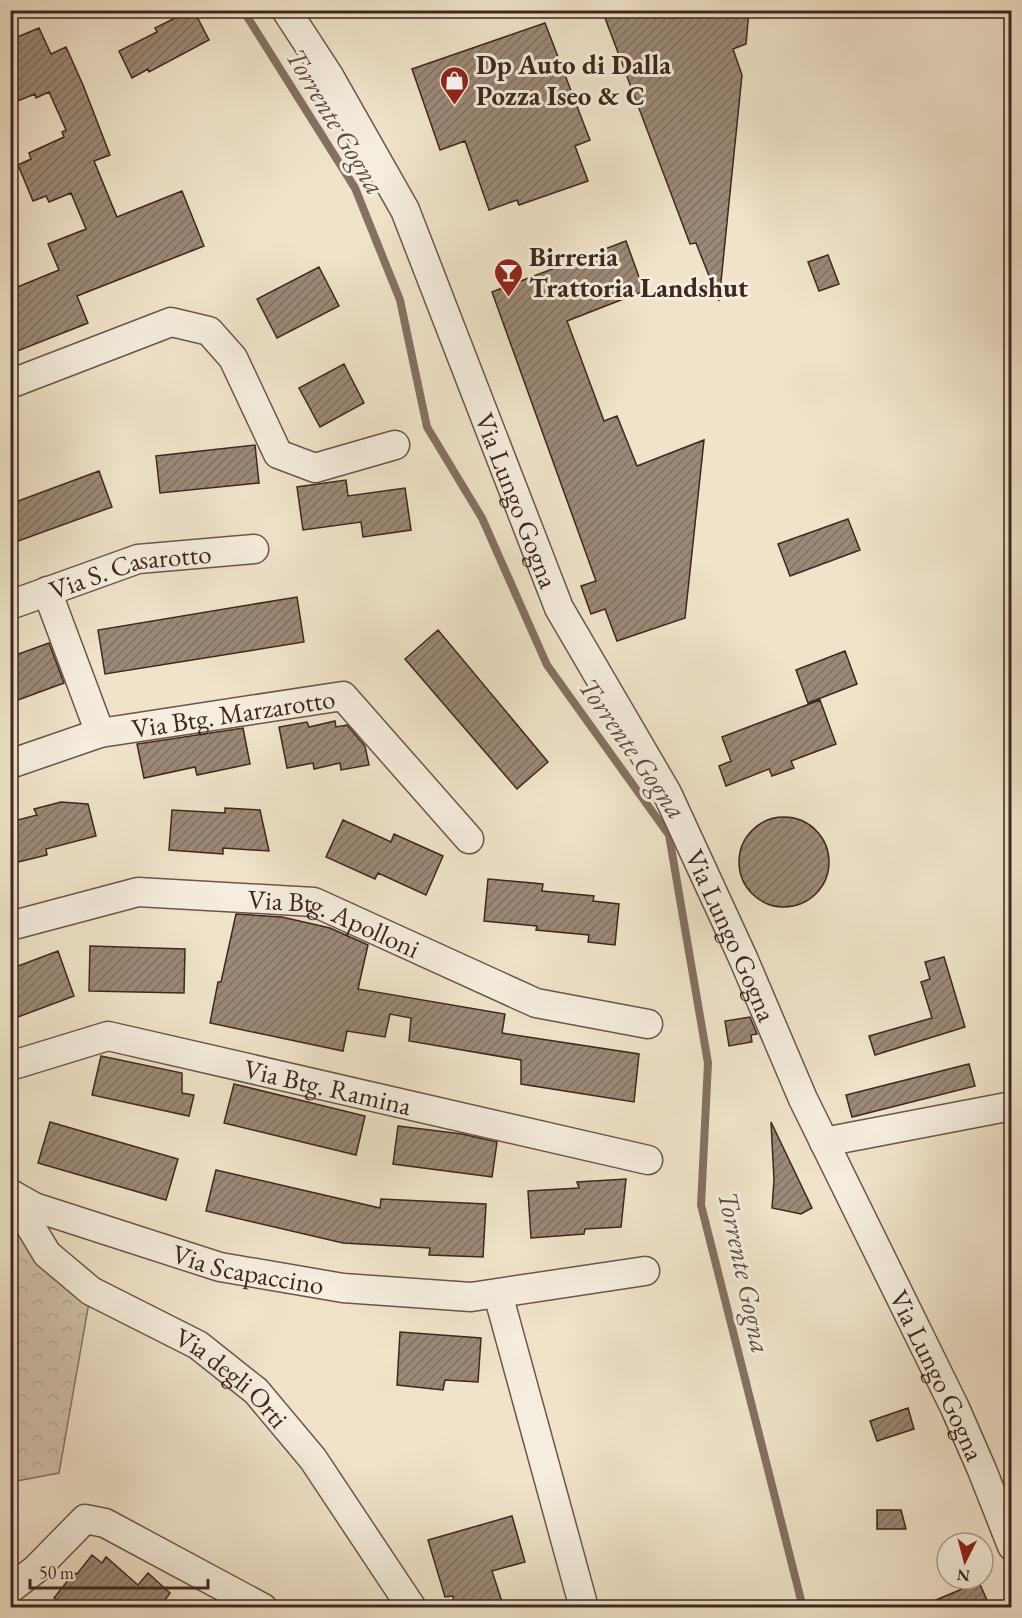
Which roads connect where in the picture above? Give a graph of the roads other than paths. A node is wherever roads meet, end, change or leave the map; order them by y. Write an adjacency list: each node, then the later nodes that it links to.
1 (286, 10): 14 (street, Via Lungo Gogna)
2 (10, 384): 3 (street)
3 (395, 445)
4 (254, 549): 5 (street, Via S. Casarotto)
5 (47, 591): 6 (street, Via S. Casarotto); 7 (street)
6 (10, 605)
7 (100, 733): 8 (street, Via Btg. Marzarotto); 9 (street, Via Btg. Marzarotto)
8 (10, 764)
9 (469, 839)
10 (10, 926): 11 (street, Via Btg. Apolloni)
11 (648, 1024)
12 (10, 1066): 15 (street, Via Btg. Ramina)
13 (1011, 1106): 14 (street)
14 (824, 1142): 19 (street, Via Lungo Gogna)
15 (648, 1160)
16 (11, 1193): 18 (street, Via Scapaccino); 22 (street, Via degli Orti)
17 (645, 1271): 18 (street, Via Scapaccino)
18 (498, 1294): 23 (street)
19 (1011, 1546)
20 (10, 1589): 21 (street)
21 (263, 1608)
22 (412, 1608)
23 (584, 1608)

